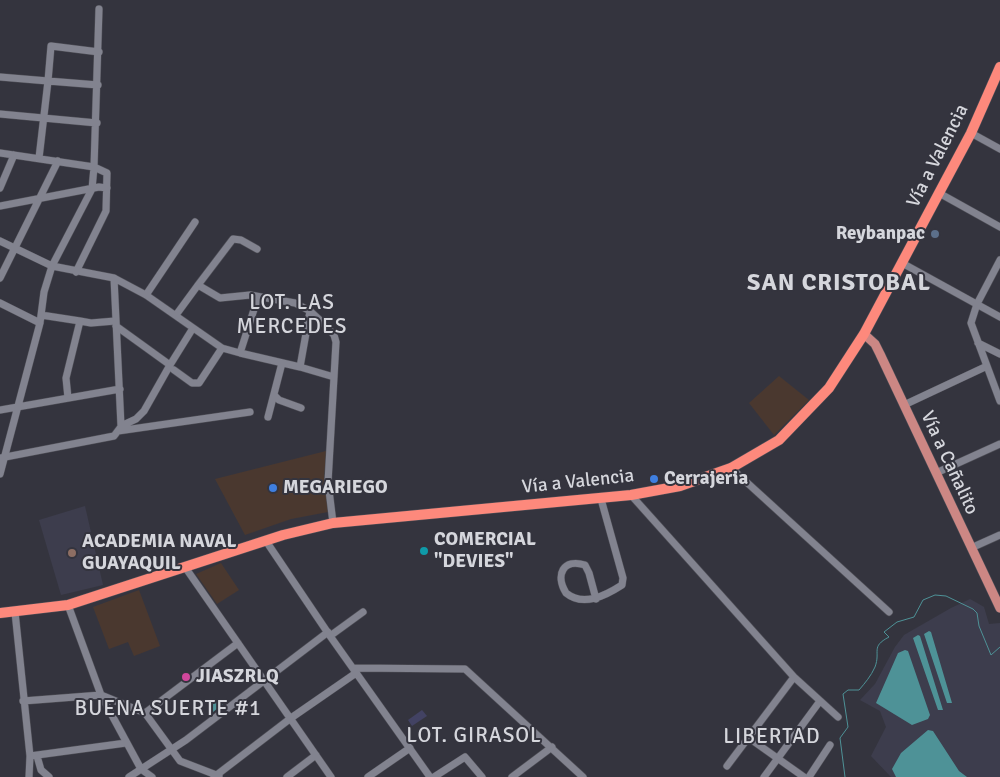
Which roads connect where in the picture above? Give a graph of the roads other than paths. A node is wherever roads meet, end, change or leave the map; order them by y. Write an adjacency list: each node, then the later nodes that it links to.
1 (99, 9): 2 (street)
2 (99, 52): 5 (street); 6 (street)
3 (999, 73): 10 (highway, Vía a Valencia)
4 (0, 77): 5 (street)
5 (48, 81): 6 (street); 8 (street)
6 (98, 86): 9 (street)
7 (0, 114): 8 (street)
8 (43, 119): 9 (street); 14 (street)
9 (97, 123): 16 (street)
10 (971, 133): 11 (street); 20 (highway, Vía a Valencia)
11 (1000, 149)
12 (0, 153): 13 (street)
13 (14, 155): 14 (street); 17 (street)
14 (39, 158): 15 (street)
15 (58, 161): 16 (street); 21 (street)
16 (94, 167): 18 (street); 19 (street)
17 (0, 188)
18 (107, 188): 19 (street); 31 (street)
19 (92, 189): 21 (street); 30 (street)
20 (940, 193): 24 (street); 29 (highway, Vía a Valencia)
21 (39, 200): 22 (street); 26 (street)
22 (0, 206)
23 (194, 222): 36 (street)
24 (1000, 227)
25 (0, 241): 26 (street)
26 (14, 248): 30 (street); 33 (street)
27 (257, 249): 35 (street)
28 (1000, 260): 32 (street)
29 (902, 263): 39 (street); 47 (highway, Vía a Valencia)
30 (52, 266): 31 (street); 43 (street)
31 (76, 272): 34 (street)
32 (997, 272): 39 (street)
33 (0, 278)
34 (114, 278): 36 (street); 45 (street)
35 (198, 286): 37 (street); 41 (street)
36 (146, 295): 41 (street)
37 (258, 297): 40 (street); 50 (street)
38 (0, 303): 43 (street)
39 (977, 304): 42 (street); 48 (street)
40 (310, 311): 55 (street); 56 (street)
41 (176, 315): 46 (street)
42 (1000, 317)
43 (40, 319): 44 (street); 62 (street)
44 (80, 321): 45 (street); 59 (street)
45 (115, 323): 54 (street); 57 (street)
46 (193, 328): 49 (street); 54 (street)
47 (864, 334): 61 (main road, Vía a Cañalito); 72 (highway, Vía a Valencia)
48 (978, 344): 51 (street); 53 (street)
49 (222, 348): 50 (street); 54 (street)
50 (240, 353): 52 (street)
51 (1000, 354)
52 (282, 363): 55 (street); 58 (street)
53 (986, 367): 60 (street); 61 (street)
54 (172, 368): 65 (street)
55 (300, 368): 56 (street)
56 (334, 377): 77 (street)
57 (120, 389): 59 (street); 68 (street)
58 (274, 395): 63 (street); 67 (street)
59 (68, 398): 62 (street)
60 (1000, 401)
61 (904, 405): 73 (main road, Vía a Cañalito)
62 (17, 407): 64 (street); 71 (street)
63 (301, 408)
64 (0, 410)
65 (144, 412): 68 (street); 69 (street)
66 (250, 412): 69 (street)
67 (268, 417)
68 (120, 428): 69 (street); 71 (street)
69 (133, 429)
70 (1000, 444): 73 (street)
71 (3, 457): 74 (street)
72 (731, 468): 75 (highway, Vía a Valencia); 88 (street)
73 (936, 473): 80 (main road, Vía a Cañalito)
74 (0, 474)
75 (630, 495): 76 (highway, Vía a Valencia); 92 (street)
76 (601, 499): 77 (highway, Vía a Valencia); 82 (street)
77 (333, 523): 79 (highway, Vía a Valencia)
78 (1000, 535): 80 (street)
79 (266, 541): 81 (highway, Vía a Valencia); 89 (street)
80 (971, 548): 84 (main road, Vía a Cañalito)
81 (185, 567): 83 (highway, Vía a Valencia); 90 (street)
82 (596, 599): 82 (street)
83 (68, 605): 86 (highway, Vía a Valencia); 94 (street)
84 (1000, 608)
85 (0, 612): 86 (highway, Vía a Valencia)
86 (15, 612): 95 (street)
87 (363, 612): 89 (street)
88 (889, 612)
89 (329, 634): 91 (street); 93 (street)
90 (238, 643): 93 (street); 97 (street)
91 (354, 670): 98 (street); 103 (street); 104 (street)
92 (794, 677): 96 (street); 100 (street)
93 (264, 681): 98 (street); 105 (street)
94 (101, 696): 95 (street); 97 (street); 101 (street)
95 (23, 701): 107 (street)
96 (820, 701): 99 (street); 108 (street)
97 (145, 713): 105 (street)
98 (290, 718): 106 (street); 111 (street)
99 (838, 718)
100 (749, 738): 108 (street); 109 (street)
101 (126, 744): 107 (street); 110 (street)
102 (830, 746): 126 (street)
103 (552, 747): 122 (street); 123 (street)
104 (410, 748): 118 (street); 119 (street)
105 (171, 751): 110 (street); 111 (street)
106 (316, 755): 116 (street); 117 (street)
107 (33, 756): 112 (street); 113 (street)
108 (778, 758): 124 (street); 125 (street)
109 (726, 766)
110 (141, 769): 114 (street); 115 (street)
111 (217, 776)
112 (29, 777)
113 (50, 777)
114 (129, 777)
115 (152, 777)
116 (287, 777)
117 (331, 777)
118 (368, 777)
119 (430, 777)
120 (434, 777): 121 (street)
121 (482, 777)
122 (512, 777)
123 (583, 777)
124 (764, 777)
125 (804, 777)
126 (809, 777)

